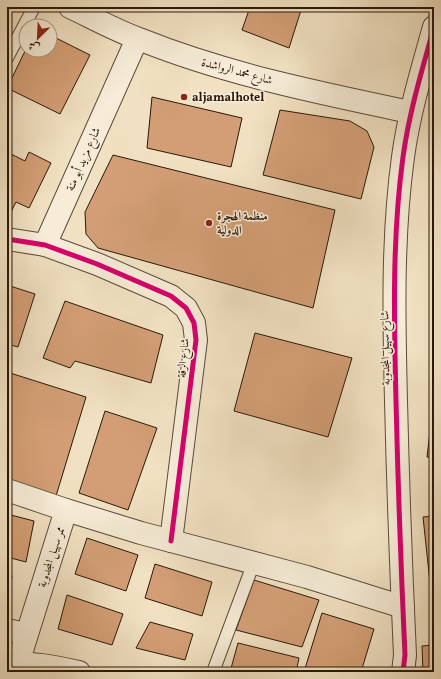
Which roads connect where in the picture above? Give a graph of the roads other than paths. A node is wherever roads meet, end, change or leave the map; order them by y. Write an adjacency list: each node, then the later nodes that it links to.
1 (34, 7): 5 (lane)
2 (70, 7): 4 (street, شارع محمد الرواشدة)
3 (434, 27): 6 (street, شارع سهيل المجدوبة)
4 (137, 39): 6 (street, شارع محمد الرواشدة); 8 (street, شارع مزيد أبو منة)
5 (7, 58)
6 (410, 112): 13 (street, شارع سهيل المجدوبة)
7 (7, 238): 8 (street)
8 (46, 245): 11 (street, شارع الرقة)
9 (7, 490): 10 (street, ممر سهيل المجدوبة)
10 (66, 510): 11 (street); 14 (street, ممر سهيل المجدوبة)
11 (170, 541): 12 (street)
12 (254, 562): 13 (street); 17 (lane)
13 (403, 607): 18 (street, شارع سهيل المجدوبة)
14 (17, 632): 15 (street, ممر سهيل المجدوبة)
15 (12, 663): 16 (street)
16 (79, 672)
17 (212, 672)
18 (402, 672)

